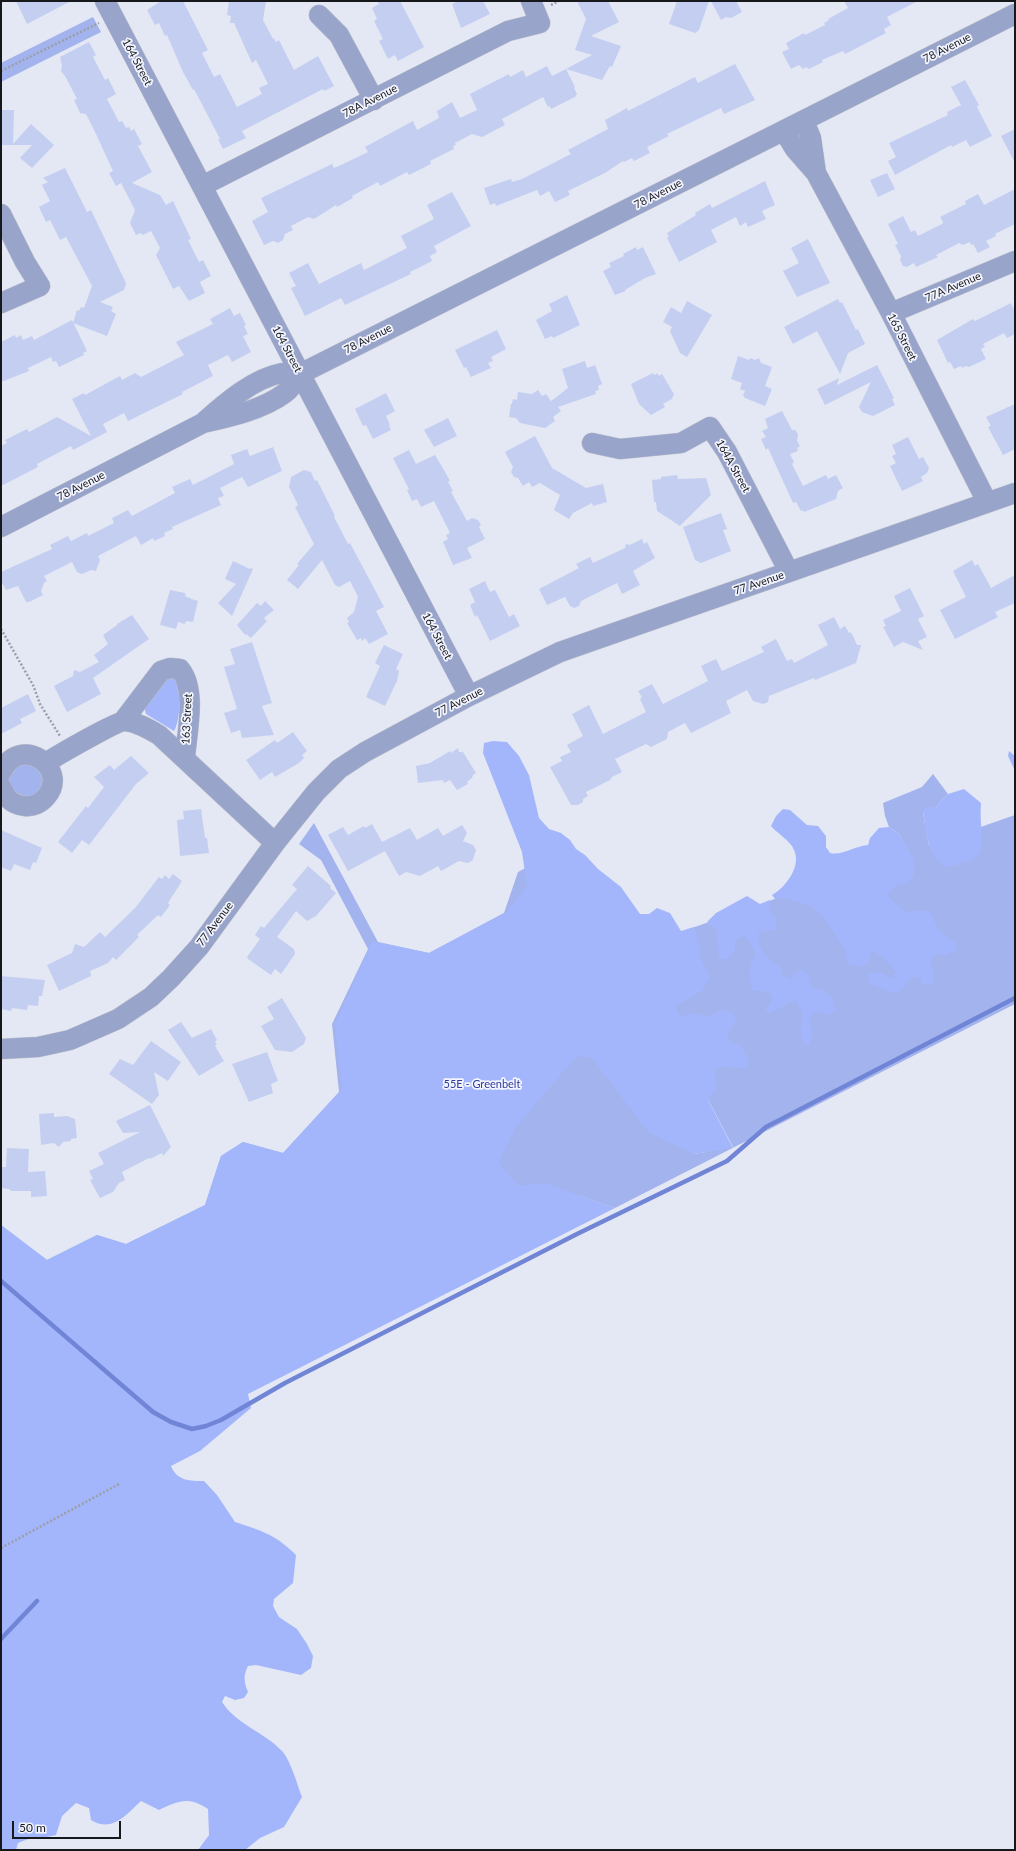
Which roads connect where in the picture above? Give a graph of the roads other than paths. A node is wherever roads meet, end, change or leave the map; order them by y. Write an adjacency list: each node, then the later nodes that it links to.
1 (104, 1): 9 (street, 164 Street)
2 (531, 1): 5 (street, 78A Avenue)
3 (1015, 14): 6 (street, 78 Avenue)
4 (319, 15): 5 (street)
5 (374, 100): 9 (street, 78A Avenue)
6 (804, 121): 7 (street, 78 Avenue); 8 (street, 165 Street)
7 (784, 131): 8 (street, 165 Street); 14 (street, 78 Avenue)
8 (816, 173): 13 (street, 165 Street)
9 (202, 186): 14 (street, 164 Street)
10 (1, 214): 12 (street)
11 (1015, 261): 13 (street, 77A Avenue)
12 (1, 303)
13 (891, 313): 17 (street, 165 Street)
14 (300, 374): 18 (street, 78 Avenue); 20 (street, 164 Street)
15 (592, 443): 19 (street, 164A Street)
16 (1015, 493): 17 (street, 77 Avenue)
17 (987, 502): 19 (street, 77 Avenue)
18 (1, 527)
19 (789, 572): 20 (street, 77 Avenue)
20 (469, 696): 26 (street, 77 Avenue)
21 (123, 721): 22 (street, 163 Street); 22 (street, 163 Street); 23 (street, 163 Street)
22 (185, 758): 26 (street, 163 Street)
23 (46, 763): 24 (street); 25 (street)
24 (1, 773)
25 (1, 786)
26 (275, 843): 27 (street, 77 Avenue)
27 (1, 1048)

